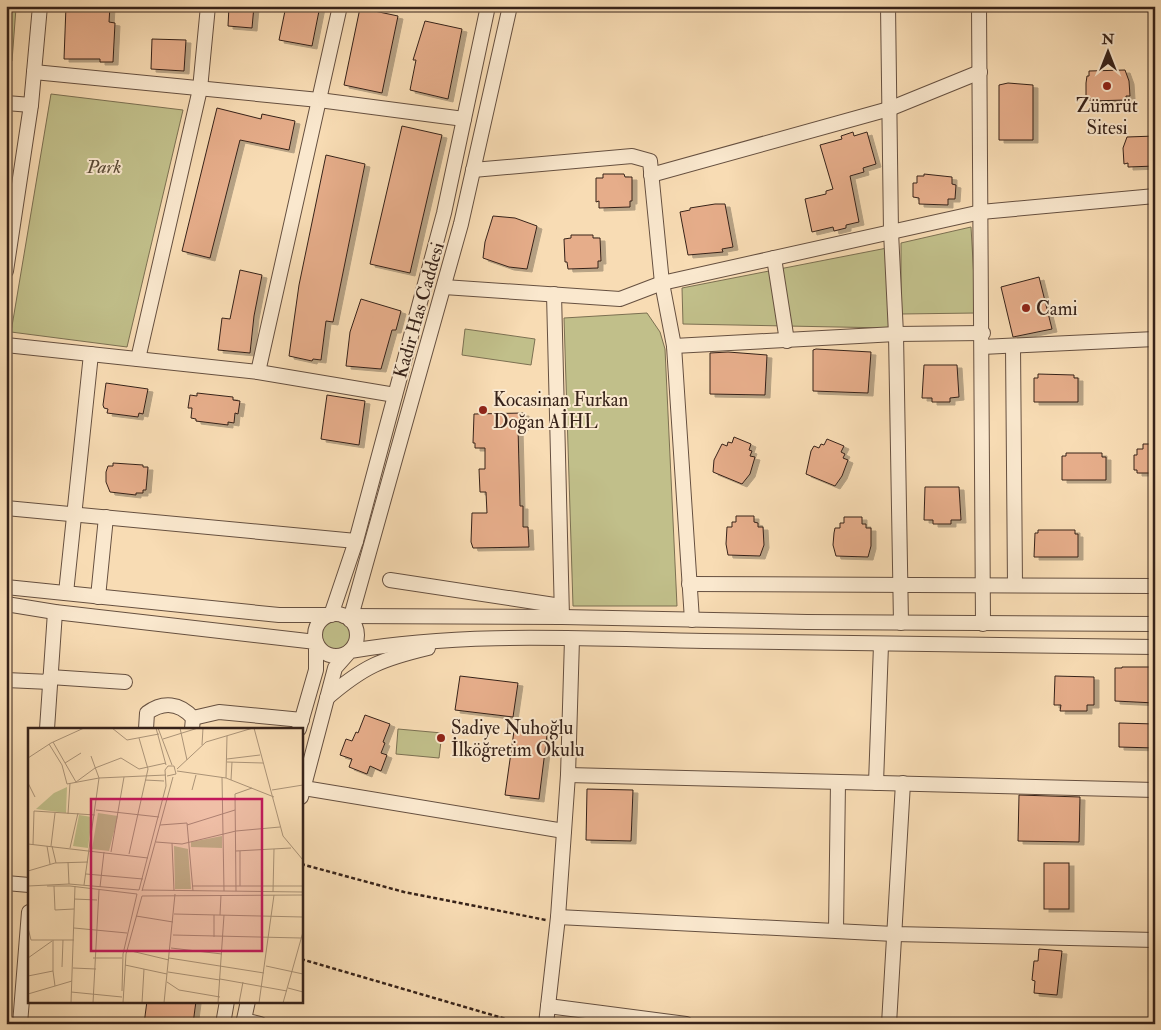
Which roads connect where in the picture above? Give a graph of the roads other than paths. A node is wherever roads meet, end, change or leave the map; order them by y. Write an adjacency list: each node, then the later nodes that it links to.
1 (40, 6): 8 (street)
2 (208, 6): 10 (street)
3 (340, 6): 11 (street)
4 (488, 6): 15 (street, Kadir Has Caddesi)
5 (510, 6): 16 (street, Kadir Has Caddesi)
6 (888, 6): 14 (street)
7 (979, 6): 9 (street)
8 (34, 72): 10 (street); 13 (street)
9 (980, 72): 14 (street); 19 (street)
10 (200, 89): 11 (street); 35 (street)
11 (319, 100): 15 (street); 36 (street)
12 (6, 103): 13 (street)
13 (31, 105): 22 (street)
14 (890, 109): 17 (street); 20 (street)
15 (464, 120): 37 (street, Kadir Has Caddesi)
16 (473, 170): 17 (street); 24 (street, Kadir Has Caddesi)
17 (651, 175): 23 (street)
18 (1155, 196): 19 (street)
19 (982, 212): 20 (street); 26 (street)
20 (891, 232): 21 (street); 27 (street)
21 (774, 258): 23 (street); 29 (street)
22 (6, 271)
23 (662, 283): 25 (street); 31 (street)
24 (444, 287): 25 (street); 54 (street, Kadir Has Caddesi)
25 (554, 294): 53 (street)
26 (983, 333): 27 (street); 33 (street)
27 (896, 334): 29 (street); 44 (street)
28 (1155, 339): 32 (street)
29 (787, 341): 31 (street)
30 (6, 345): 34 (street)
31 (674, 346): 43 (street)
32 (1013, 346): 33 (street); 46 (street)
33 (982, 347): 45 (street)
34 (91, 354): 35 (street); 39 (street)
35 (138, 359): 36 (street)
36 (258, 372): 37 (street)
37 (394, 394): 41 (street, Kadir Has Caddesi)
38 (6, 508): 39 (street)
39 (74, 514): 40 (street); 49 (street)
40 (106, 517): 41 (street); 50 (street)
41 (356, 541): 54 (street, Kadir Has Caddesi)
42 (390, 580): 53 (street)
43 (689, 584): 44 (street); 55 (street)
44 (899, 585): 45 (street); 56 (street)
45 (984, 585): 46 (street); 57 (street)
46 (1015, 585): 47 (street)
47 (1155, 586)
48 (6, 587): 49 (street)
49 (66, 593): 50 (street)
50 (98, 597): 54 (street)
51 (6, 604): 52 (street)
52 (55, 612): 61 (street); 65 (street)
53 (562, 612): 54 (street); 55 (street)
54 (344, 617): 61 (street); 64 (street)
55 (692, 620): 56 (street)
56 (901, 623): 57 (street)
57 (983, 624): 58 (street)
58 (1155, 624)
59 (572, 639): 60 (street); 62 (street); 73 (street)
60 (462, 641): 64 (street); 68 (street)
61 (316, 642): 64 (street); 70 (street)
62 (881, 645): 63 (street); 75 (street)
63 (1155, 647)
64 (350, 651): 68 (street)
65 (50, 679): 66 (street); 67 (street); 71 (street)
66 (6, 680)
67 (125, 682)
68 (328, 698): 78 (street)
69 (192, 724): 70 (street); 72 (street)
70 (300, 725)
71 (47, 728)
72 (146, 728)
73 (568, 775): 74 (street); 79 (street)
74 (838, 782): 75 (street); 84 (street)
75 (876, 783): 76 (street)
76 (903, 783): 77 (street); 85 (street)
77 (1155, 790)
78 (303, 793): 79 (street)
79 (564, 831): 82 (street)
80 (6, 883): 81 (street)
81 (28, 885)
82 (558, 917): 84 (street); 89 (street)
83 (28, 924): 91 (street)
84 (836, 930): 85 (street)
85 (894, 934): 86 (street); 96 (street)
86 (1155, 940)
87 (228, 1002): 92 (street)
88 (248, 1002): 90 (street)
89 (548, 1006): 94 (street); 95 (street)
90 (244, 1022): 93 (street)
91 (20, 1024)
92 (223, 1024)
93 (260, 1024)
94 (546, 1024)
95 (686, 1024)
96 (889, 1024)

